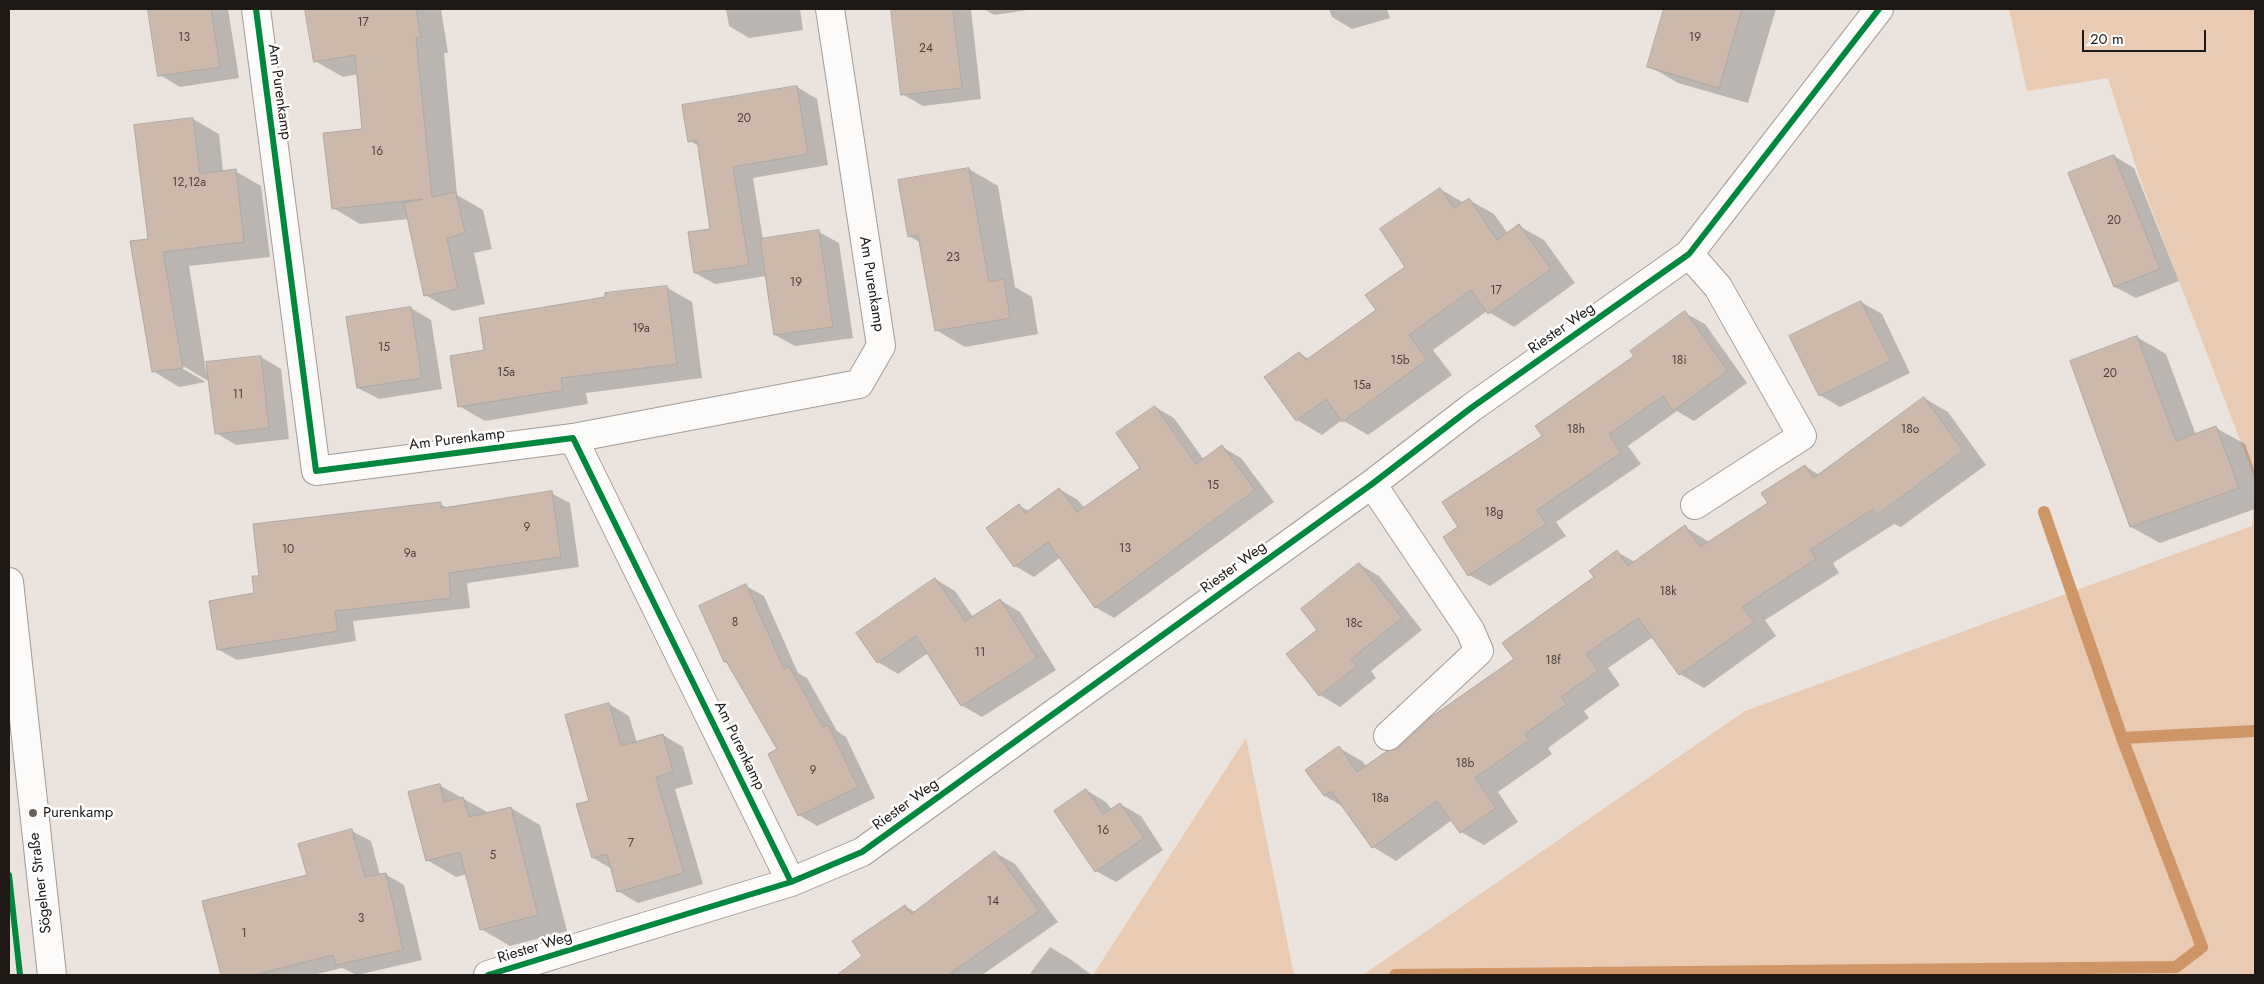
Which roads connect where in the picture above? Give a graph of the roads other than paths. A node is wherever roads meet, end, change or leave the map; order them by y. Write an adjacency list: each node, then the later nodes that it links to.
1 (256, 9): 5 (street, Am Purenkamp)
2 (830, 9): 5 (street, Am Purenkamp)
3 (1879, 9): 4 (street, Riester Weg)
4 (1689, 254): 6 (street, Riester Weg); 7 (street)
5 (573, 438): 10 (street, Am Purenkamp)
6 (1372, 484): 9 (street); 10 (street, Riester Weg)
7 (1695, 505)
8 (9, 582): 11 (street, Sögelner Straße)
9 (1388, 736)
10 (791, 882): 12 (street, Riester Weg)
11 (52, 975)
12 (488, 975)

